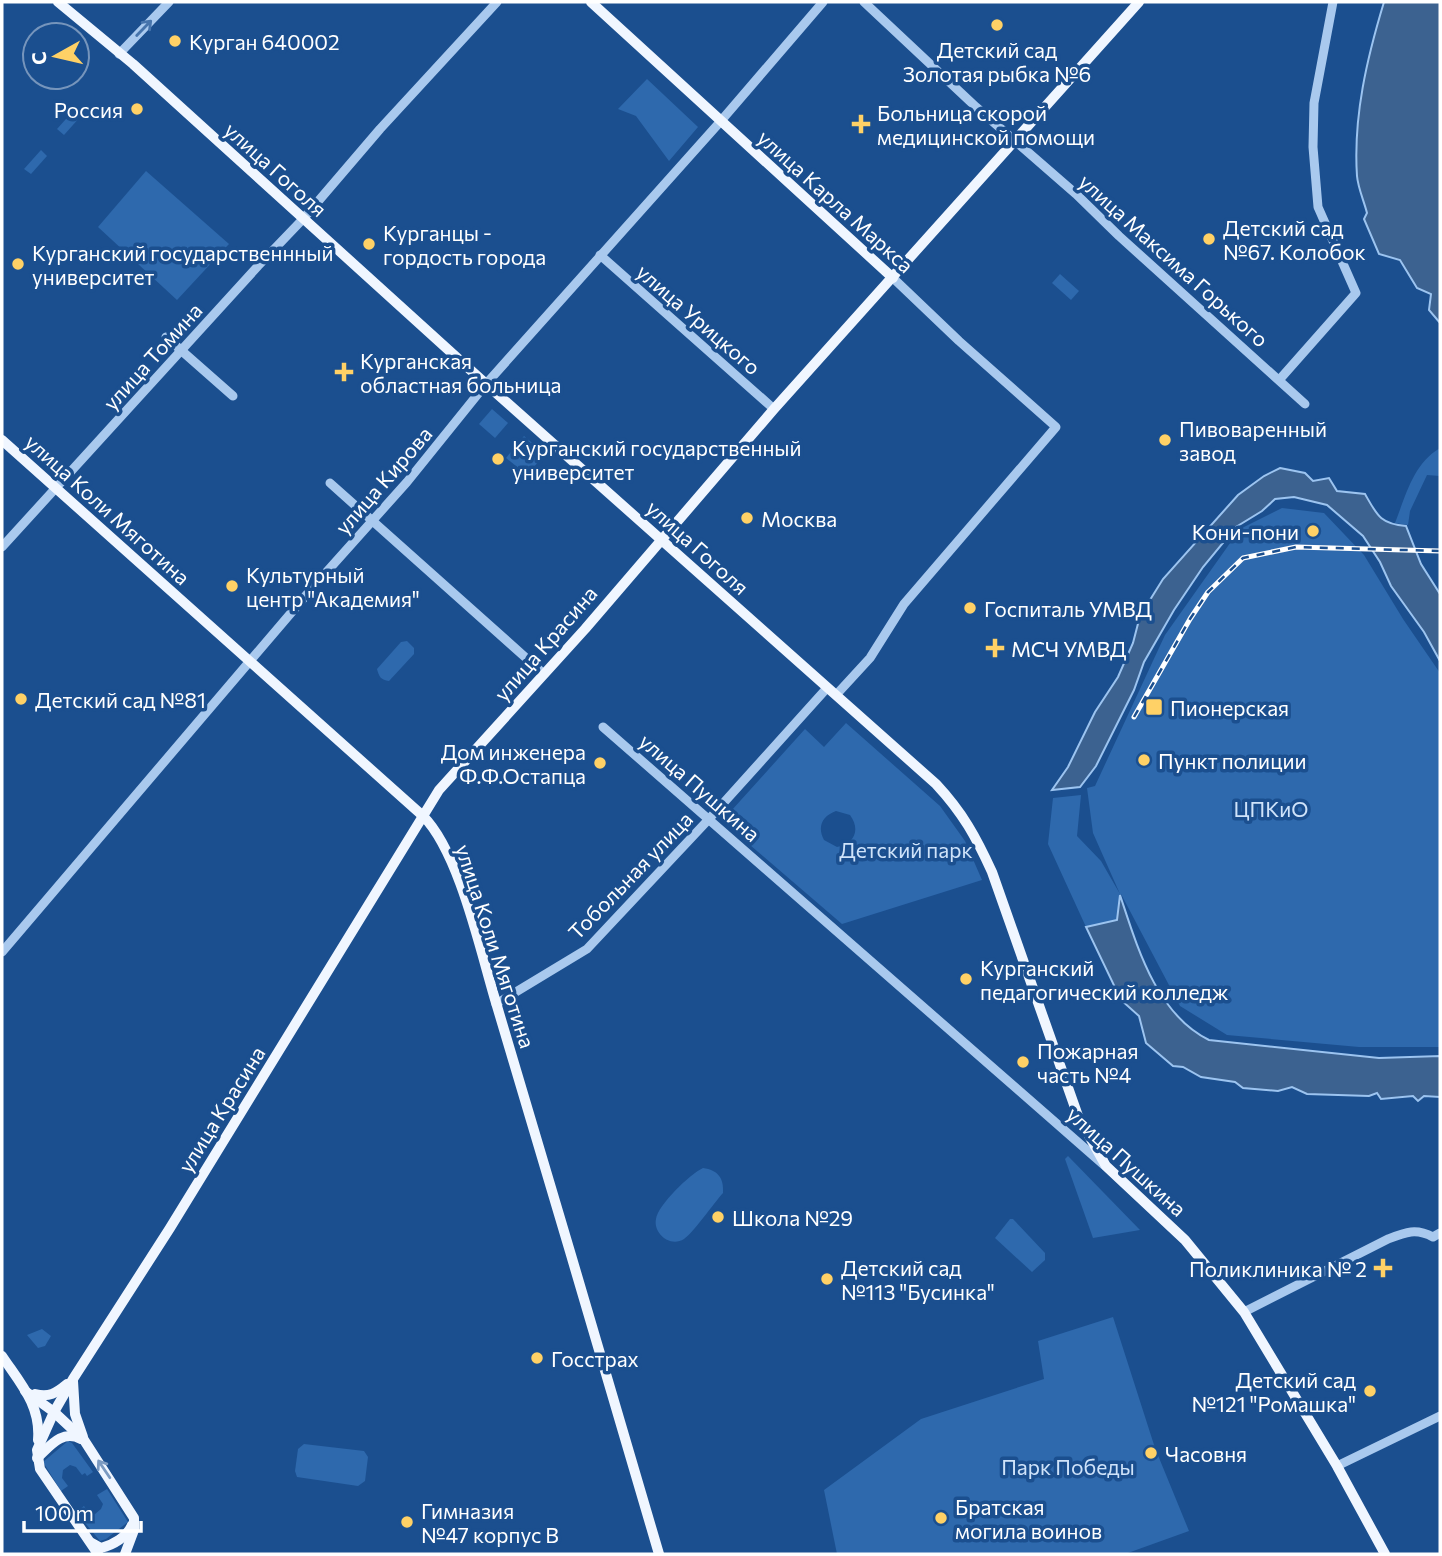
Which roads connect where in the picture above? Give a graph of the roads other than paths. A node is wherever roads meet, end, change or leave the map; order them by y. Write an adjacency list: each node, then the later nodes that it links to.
1 (58, 2): 9 (main road, улица Гоголя)
2 (169, 2): 9 (street, one-way to 2)
3 (497, 2): 12 (street, улица Томина)
4 (591, 2): 10 (main road, улица Карла Маркса)
5 (823, 2): 10 (street, улица Кирова)
6 (864, 2): 11 (street, улица Максима Горького)
7 (1139, 2): 11 (main road, улица Красина)
8 (1333, 2): 17 (street)
9 (119, 54): 12 (main road, улица Гоголя)
10 (720, 122): 13 (street, улица Кирова); 14 (main road, улица Карла Маркса)
11 (1014, 142): 14 (main road, улица Красина); 17 (street, улица Максима Горького)
12 (303, 219): 16 (street, улица Томина); 18 (main road, улица Гоголя)
13 (600, 255): 18 (street, улица Кирова); 21 (street, улица Урицкого)
14 (893, 278): 21 (main road, улица Красина); 22 (street, улица Карла Маркса)
15 (166, 337): 16 (street)
16 (181, 349): 19 (street); 25 (street, улица Томина)
17 (1280, 380): 20 (street, улица Максима Горького)
18 (486, 384): 26 (street, улица Кирова); 27 (main road, улица Гоголя)
19 (233, 396)
20 (1305, 404)
21 (774, 409): 27 (main road, улица Красина)
22 (1056, 427): 31 (street, Тобольная улица)
23 (2, 440): 25 (main road, улица Коли Мяготина)
24 (330, 483): 26 (street)
25 (56, 488): 28 (street, улица Томина); 29 (main road, улица Коли Мяготина)
26 (373, 521): 29 (street, улица Кирова); 30 (street)
27 (661, 540): 30 (main road, улица Красина); 31 (main road, улица Гоголя)
28 (2, 547)
29 (250, 662): 33 (main road, улица Коли Мяготина); 35 (street, улица Кирова)
30 (544, 674): 33 (main road, улица Красина)
31 (831, 692): 34 (street, Тобольная улица); 37 (main road, улица Гоголя)
32 (603, 727): 34 (street, улица Пушкина)
33 (422, 816): 36 (main road, улица Коли Мяготина); 41 (main road, улица Красина)
34 (709, 820): 36 (street, Тобольная улица); 37 (street, улица Пушкина)
35 (2, 952)
36 (496, 1004): 52 (main road, улица Коли Мяготина)
37 (1105, 1166): 39 (main road, улица Пушкина)
38 (1440, 1233): 39 (street)
39 (1244, 1312): 47 (main road, улица Пушкина)
40 (2, 1356): 42 (main road)
41 (73, 1379): 42 (main road); 43 (main road, улица Красина); 45 (main road)
42 (25, 1391): 43 (main road); 46 (main road)
43 (54, 1412): 45 (main road); 46 (main road)
44 (1440, 1416): 47 (street)
45 (84, 1440): 46 (main road); 48 (main road, one-way to 45)
46 (38, 1459): 49 (main road)
47 (1337, 1466): 53 (main road, улица Пушкина)
48 (134, 1518): 49 (main road); 51 (main road)
49 (90, 1541): 50 (main road)
50 (99, 1554)
51 (125, 1554)
52 (659, 1554)
53 (1385, 1554)

